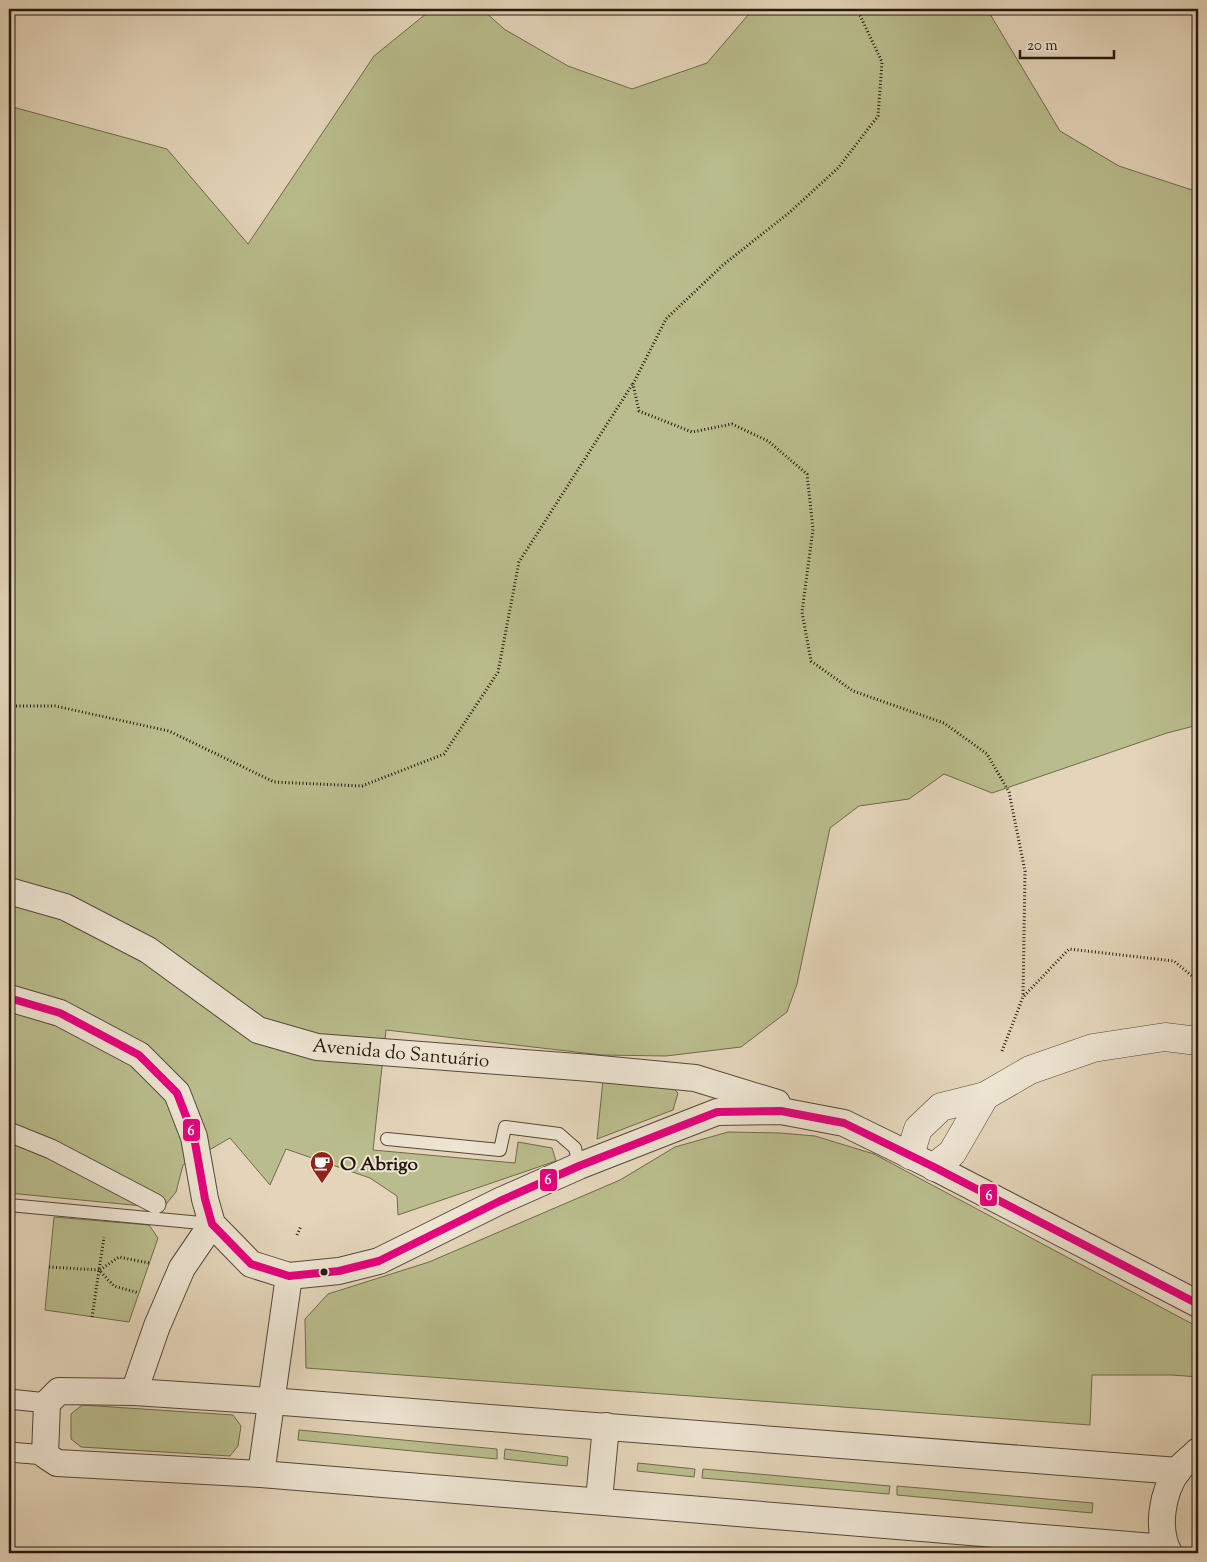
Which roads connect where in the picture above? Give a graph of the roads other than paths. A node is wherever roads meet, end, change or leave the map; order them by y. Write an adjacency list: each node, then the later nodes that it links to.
1 (9, 891): 5 (street, Avenida do Santuário)
2 (9, 998): 12 (street, Avenida do Santuário)
3 (1198, 1041): 4 (street)
4 (985, 1096): 8 (street); 8 (street)
5 (828, 1119): 8 (street, Avenida do Santuário); 9 (street, Avenida do Santuário)
6 (9, 1132): 11 (street)
7 (387, 1139): 9 (lane)
8 (922, 1161): 14 (street, Avenida do Santuário)
9 (579, 1166): 13 (street, Avenida do Santuário)
10 (9, 1204): 12 (lane)
11 (156, 1204)
12 (212, 1224): 13 (street, Avenida do Santuário); 15 (street)
13 (288, 1276): 17 (street)
14 (1198, 1304)
15 (134, 1392): 17 (street); 18 (street)
16 (9, 1399): 18 (street)
17 (270, 1401): 19 (street); 24 (street)
18 (47, 1403): 22 (street)
19 (606, 1426): 23 (street); 25 (street)
20 (1198, 1451): 23 (street)
21 (9, 1452): 22 (street)
22 (45, 1455): 24 (street)
23 (1178, 1471): 26 (street)
24 (261, 1474): 25 (street)
25 (599, 1500): 26 (street)
26 (1167, 1550)

